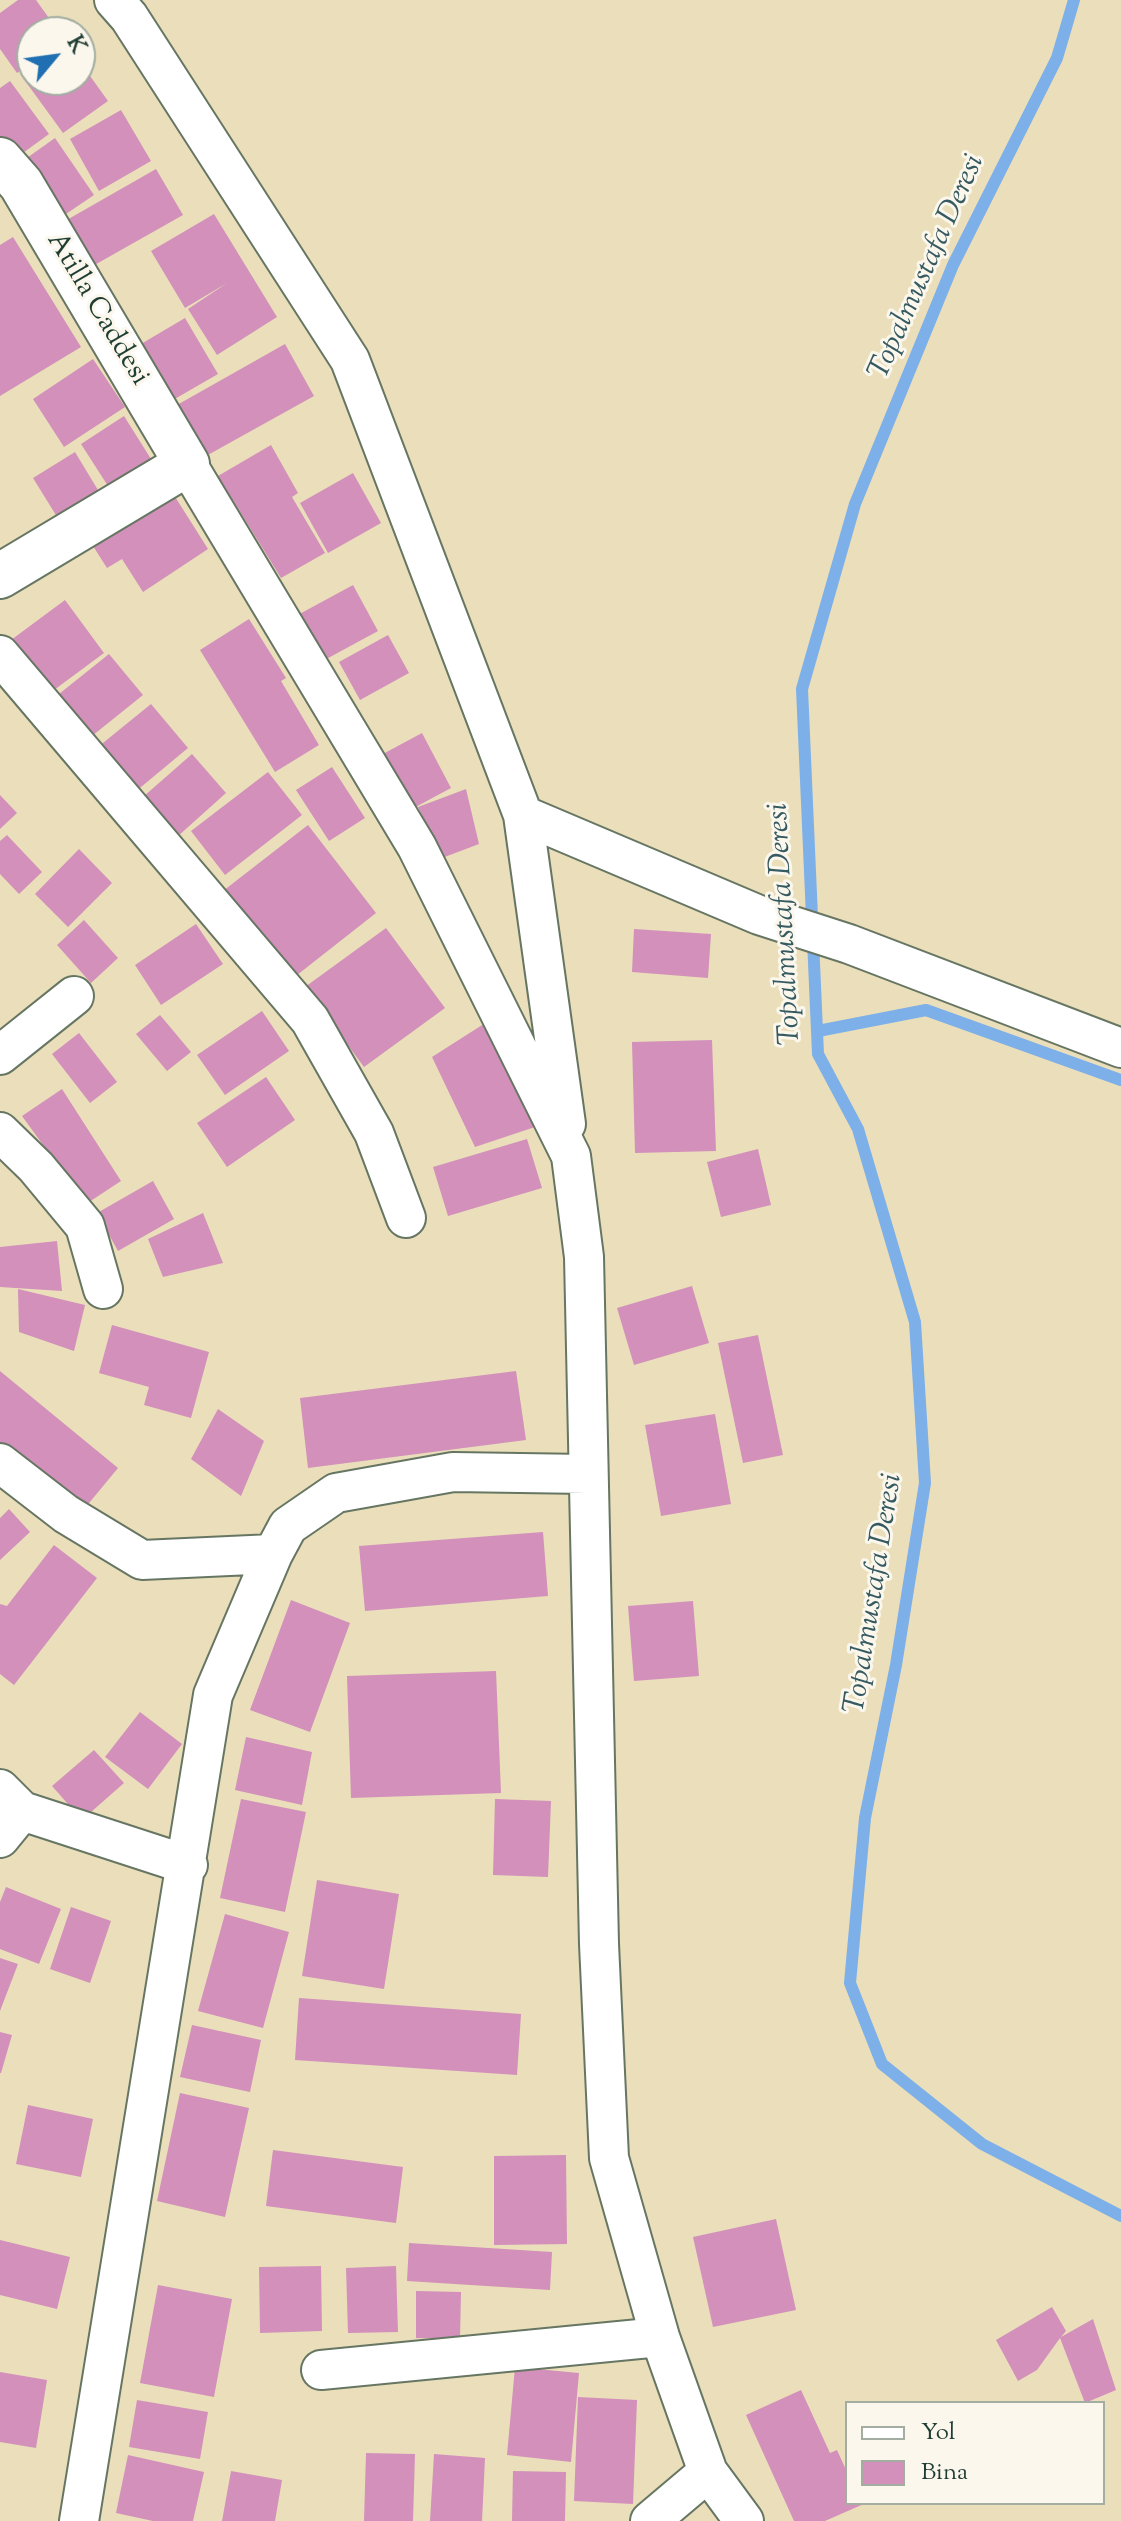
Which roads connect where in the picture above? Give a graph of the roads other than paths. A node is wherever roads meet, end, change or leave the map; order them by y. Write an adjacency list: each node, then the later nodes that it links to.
1 (114, 0): 6 (street)
2 (0, 160): 3 (street, Atilla Caddesi)
3 (187, 464): 4 (street); 11 (street)
4 (0, 576)
5 (0, 655): 12 (street)
6 (523, 815): 8 (street); 11 (street)
7 (74, 996): 9 (street)
8 (1121, 1048)
9 (0, 1055)
10 (0, 1132): 13 (street)
11 (571, 1156): 15 (street)
12 (406, 1218)
13 (103, 1289)
14 (0, 1463): 16 (street)
15 (587, 1474): 16 (street); 19 (street)
16 (273, 1554): 18 (street)
17 (7, 1813): 18 (street)
18 (188, 1865): 22 (street)
19 (660, 2337): 20 (street); 21 (street)
20 (321, 2370)
21 (708, 2472): 23 (street); 24 (street)
22 (79, 2521)
23 (650, 2521)
24 (744, 2521)

